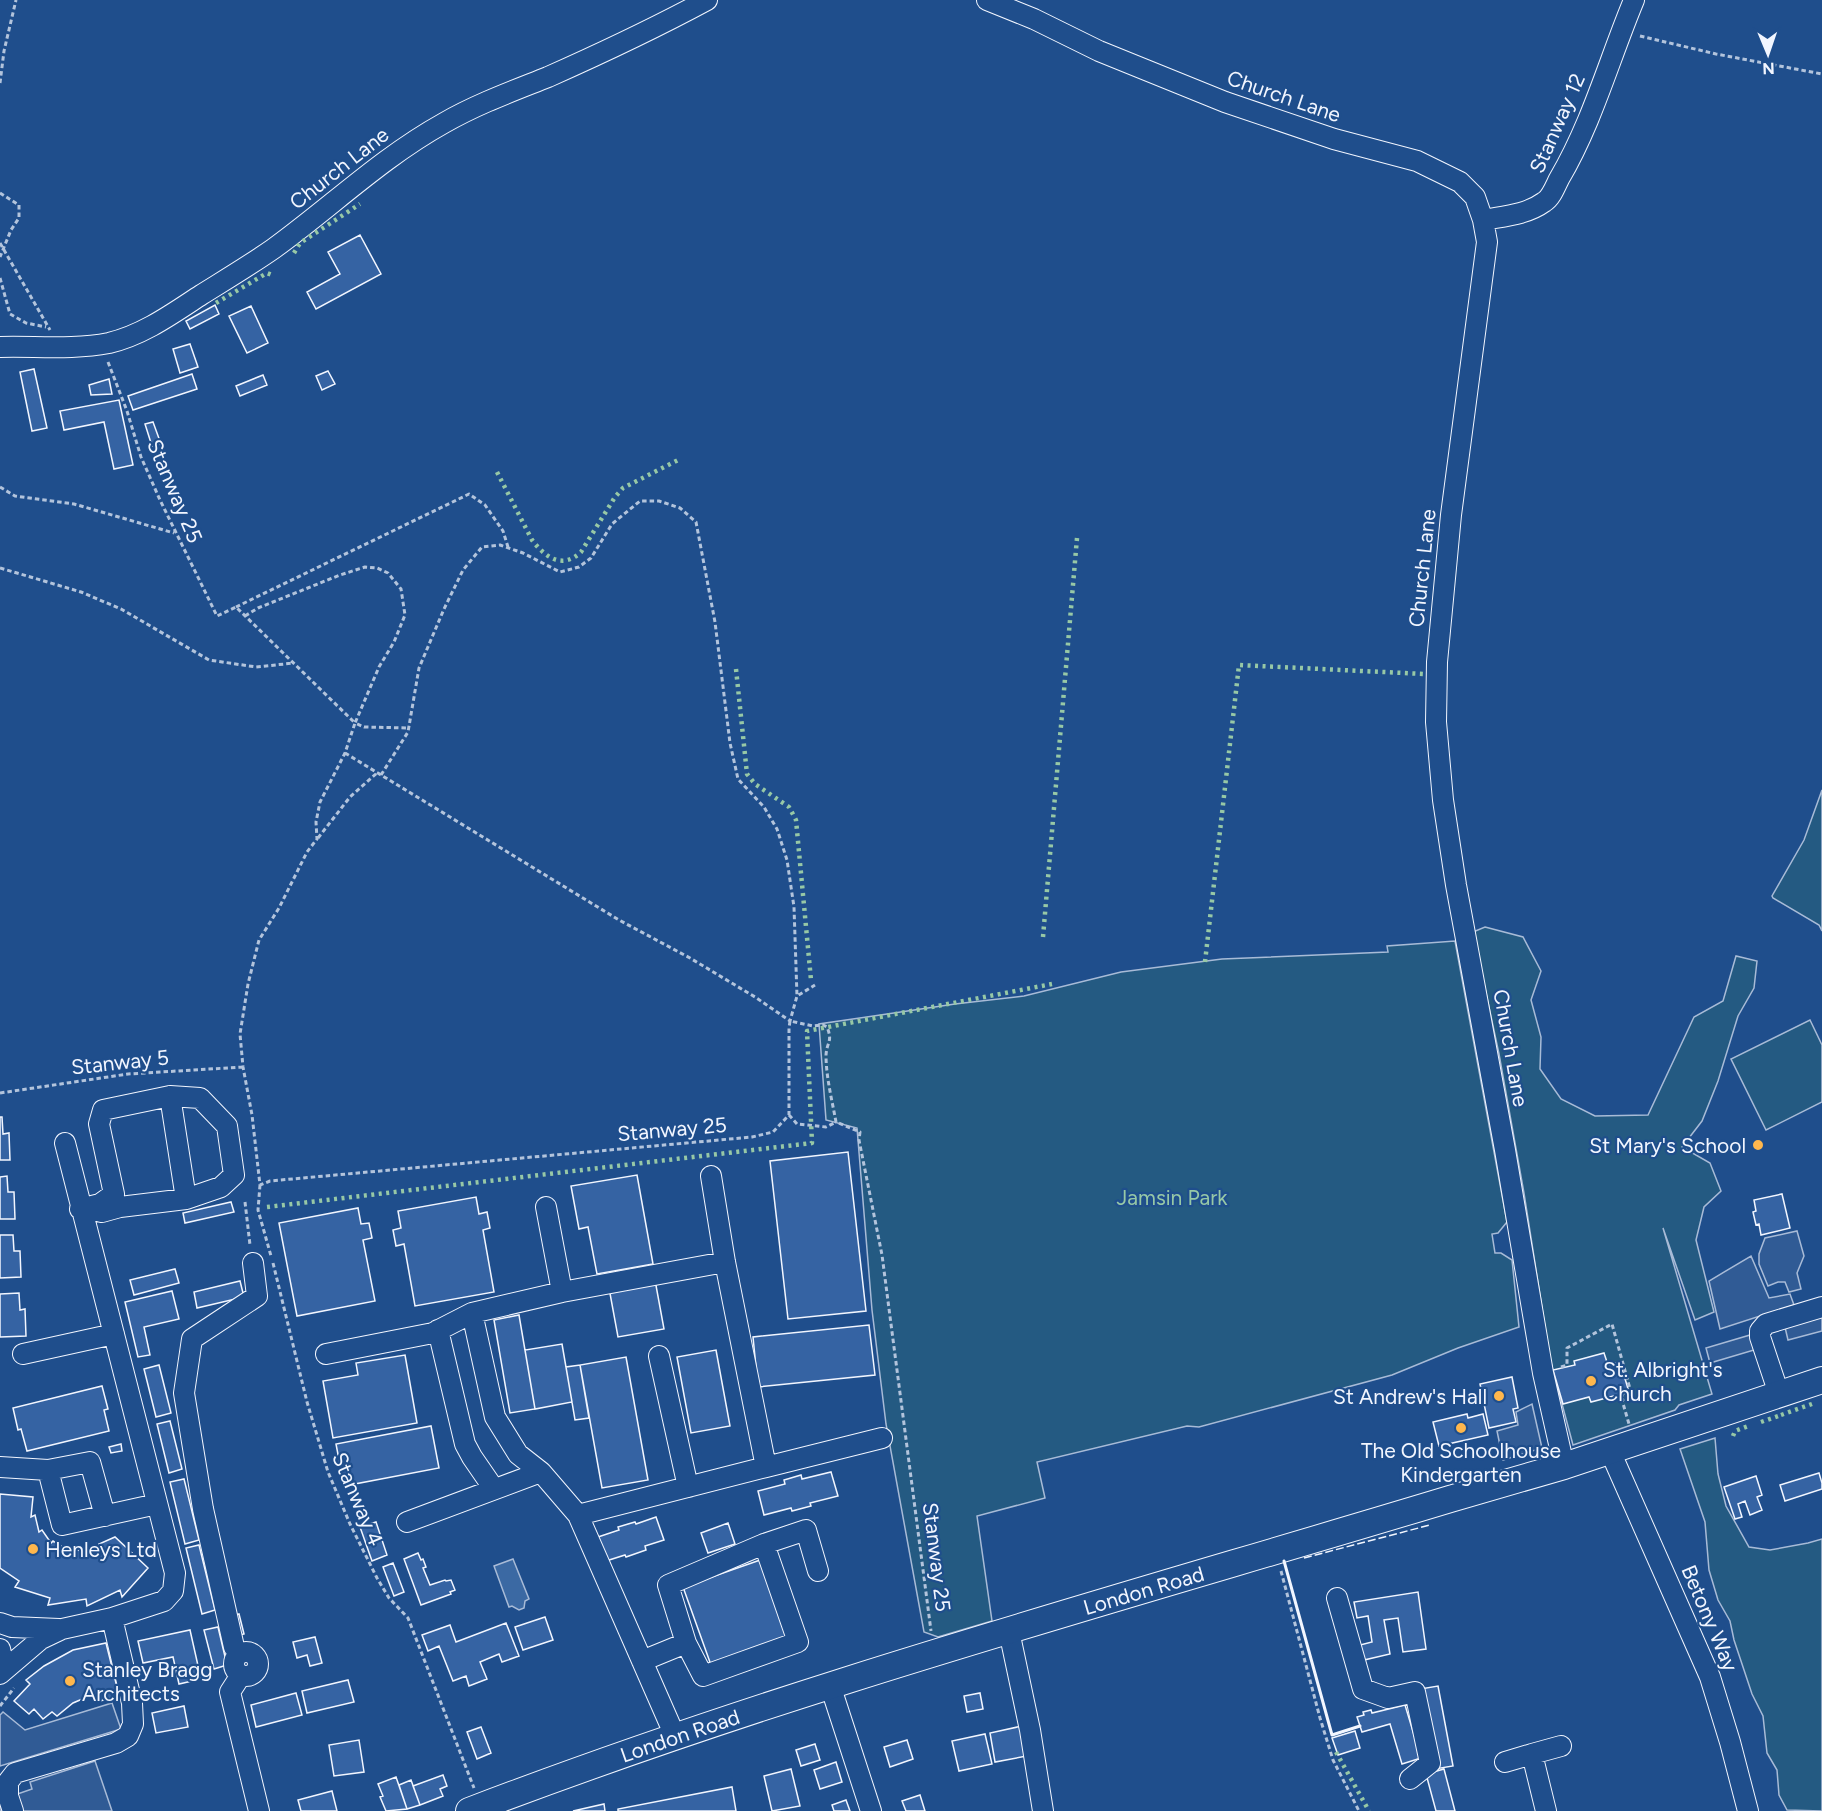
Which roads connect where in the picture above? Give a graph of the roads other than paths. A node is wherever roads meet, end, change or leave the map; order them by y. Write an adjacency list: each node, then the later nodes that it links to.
1 (707, 0): 5 (street, Church Lane)
2 (987, 0): 4 (street, Church Lane)
3 (1634, 0): 4 (street, Stanway 12)
4 (1483, 220): 26 (street, Church Lane)
5 (0, 347)
6 (170, 1096): 9 (street); 9 (street); 11 (street)
7 (65, 1143): 11 (street)
8 (711, 1176): 12 (street)
9 (186, 1199): 11 (street)
10 (546, 1207): 14 (street)
11 (84, 1208): 18 (street)
12 (725, 1262): 14 (street); 28 (street)
13 (253, 1263): 58 (street)
14 (562, 1292): 16 (street)
15 (1822, 1307): 23 (street)
16 (472, 1313): 17 (street); 30 (street)
17 (438, 1330): 19 (street); 32 (street)
18 (114, 1334): 20 (street); 33 (street)
19 (326, 1353)
20 (23, 1354)
21 (659, 1356): 31 (street)
22 (1822, 1380): 23 (main road, London Road)
23 (1779, 1394): 25 (main road, London Road)
24 (882, 1438): 28 (street)
25 (1610, 1451): 26 (main road, London Road); 62 (street, Betony Way)
26 (1564, 1466): 43 (main road, London Road)
27 (0, 1467): 29 (street)
28 (766, 1467): 31 (street)
29 (48, 1470): 35 (street); 35 (street)
30 (541, 1472): 32 (street); 34 (street)
31 (687, 1487): 34 (street)
32 (494, 1490): 36 (street)
33 (157, 1504): 35 (street); 40 (street)
34 (578, 1515): 46 (street)
35 (105, 1516)
36 (407, 1522)
37 (764, 1544): 38 (street); 44 (street); 44 (street)
38 (818, 1571)
39 (1337, 1598): 55 (street)
40 (112, 1618): 42 (street); 54 (street)
41 (0, 1623): 42 (street)
42 (62, 1629): 48 (street)
43 (1009, 1630): 49 (main road, London Road); 60 (street)
44 (686, 1643): 46 (street)
45 (0, 1649): 47 (street)
46 (642, 1661): 50 (street)
47 (0, 1666)
48 (0, 1674)
49 (830, 1685): 50 (main road, London Road); 59 (street)
50 (675, 1736): 56 (main road, London Road)
51 (1561, 1746): 52 (street)
52 (1532, 1754): 53 (street); 61 (street)
53 (1505, 1762)
54 (8, 1774): 57 (street)
55 (1410, 1779)
56 (475, 1809)
57 (14, 1811)
58 (259, 1811)
59 (871, 1811)
60 (1043, 1811)
61 (1546, 1811)
62 (1748, 1811)

